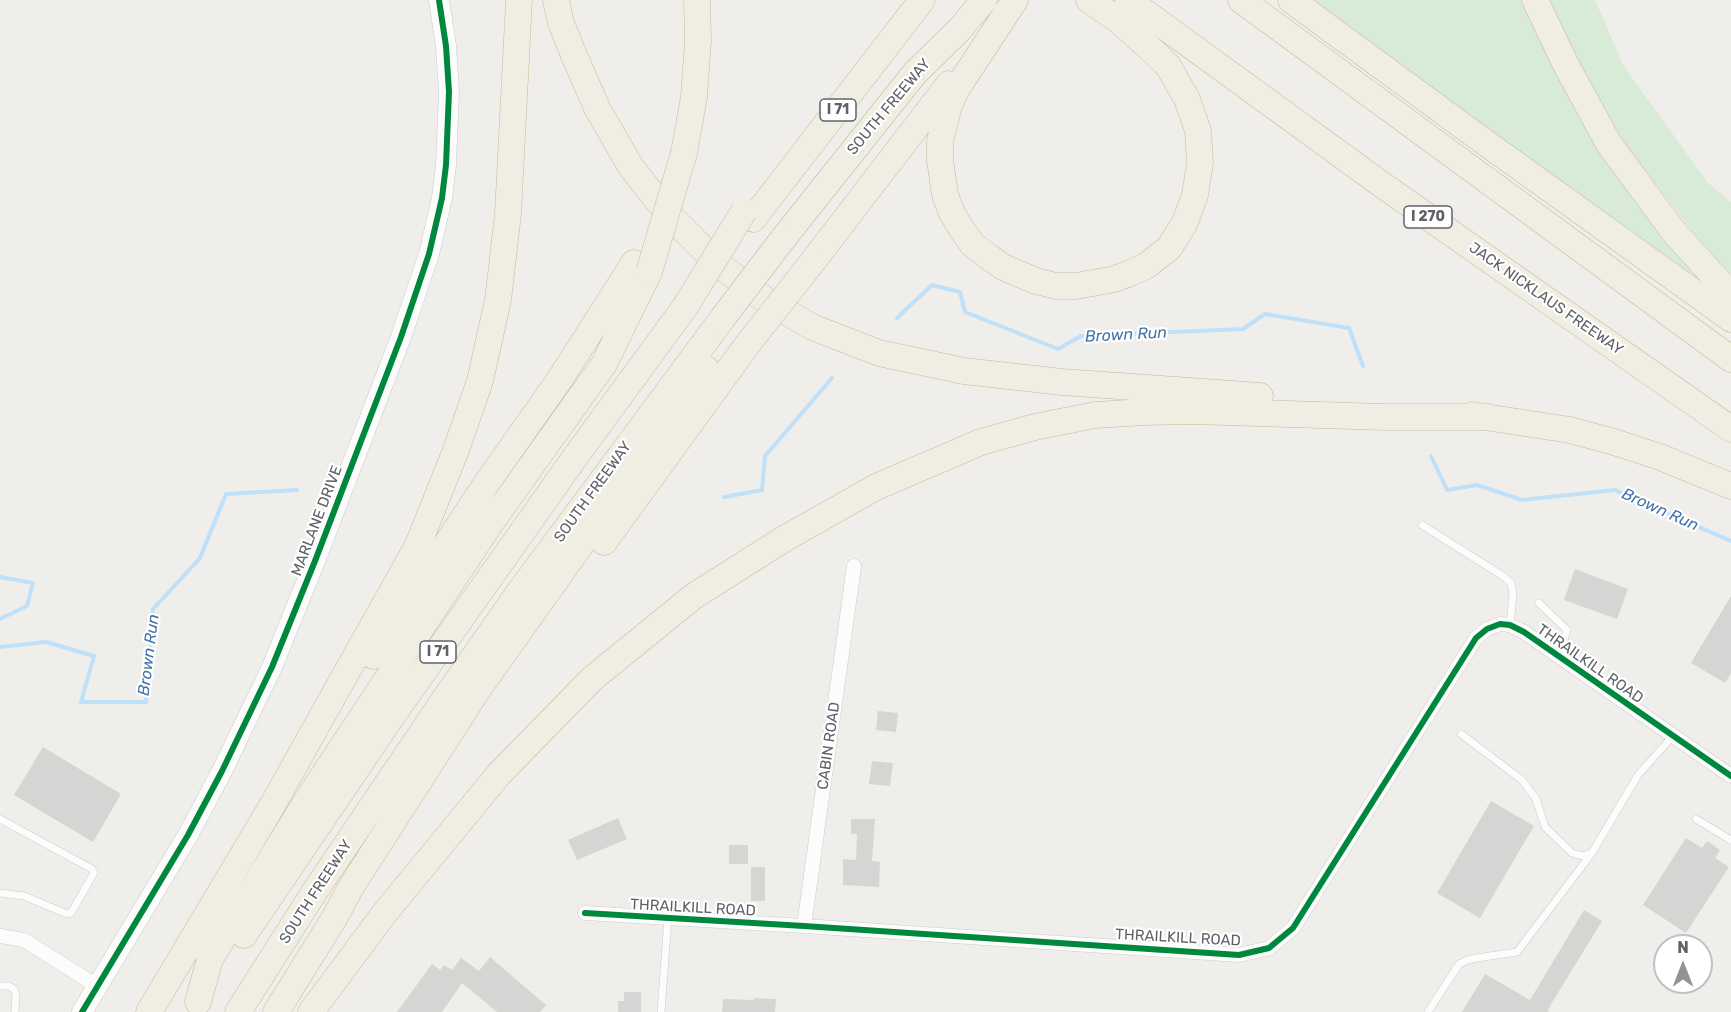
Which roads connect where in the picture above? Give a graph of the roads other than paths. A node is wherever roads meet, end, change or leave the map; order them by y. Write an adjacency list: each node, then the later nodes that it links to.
1 (439, 0): 43 (street, MARLANE DRIVE)
2 (519, 0): 32 (highway)
3 (556, 0): 21 (highway)
4 (697, 0): 16 (highway, bridge)
5 (901, 0): 14 (highway)
6 (922, 0): 14 (highway, I 71)
7 (984, 0): 15 (highway, SOUTH FREEWAY / I 71)
8 (1014, 0): 9 (highway); 15 (highway)
9 (1089, 0)
10 (1128, 0): 22 (highway, JACK NICKLAUS FREEWAY / I 270)
11 (1241, 0): 20 (highway)
12 (1291, 0): 18 (highway)
13 (1535, 0): 17 (highway)
14 (749, 215): 44 (highway, I 71, bridge)
15 (798, 250): 19 (highway, SOUTH FREEWAY / I 71, bridge); 19 (highway, bridge)
16 (641, 268): 32 (highway); 44 (highway)
17 (1731, 295)
18 (1731, 320)
19 (735, 330): 48 (highway, SOUTH FREEWAY / I 71); 49 (highway)
20 (1731, 359)
21 (1488, 417): 23 (highway); 50 (highway)
22 (1731, 429)
23 (1731, 486)
24 (1422, 525): 27 (lane)
25 (854, 567): 40 (street, CABIN ROAD)
26 (1539, 603): 28 (lane)
27 (1510, 625): 28 (street, THRAILKILL ROAD); 40 (street, THRAILKILL ROAD)
28 (1559, 656): 30 (street, THRAILKILL ROAD)
29 (1461, 734): 36 (lane)
30 (1673, 736): 31 (street, THRAILKILL ROAD); 36 (lane)
31 (1731, 776)
32 (269, 811): 47 (highway)
33 (0, 819): 37 (lane)
34 (1696, 819): 35 (lane)
35 (1731, 840)
36 (1592, 853): 52 (lane)
37 (0, 893)
38 (585, 913): 39 (street, THRAILKILL ROAD)
39 (668, 918): 40 (street, THRAILKILL ROAD); 51 (lane)
40 (804, 926)
41 (0, 936): 43 (street)
42 (0, 986): 45 (lane)
43 (98, 986): 46 (street, MARLANE DRIVE)
44 (195, 1007)
45 (15, 1012)
46 (82, 1012)
47 (149, 1012)
48 (238, 1012)
49 (276, 1012)
50 (311, 1012)
51 (661, 1012)
52 (1428, 1012)

